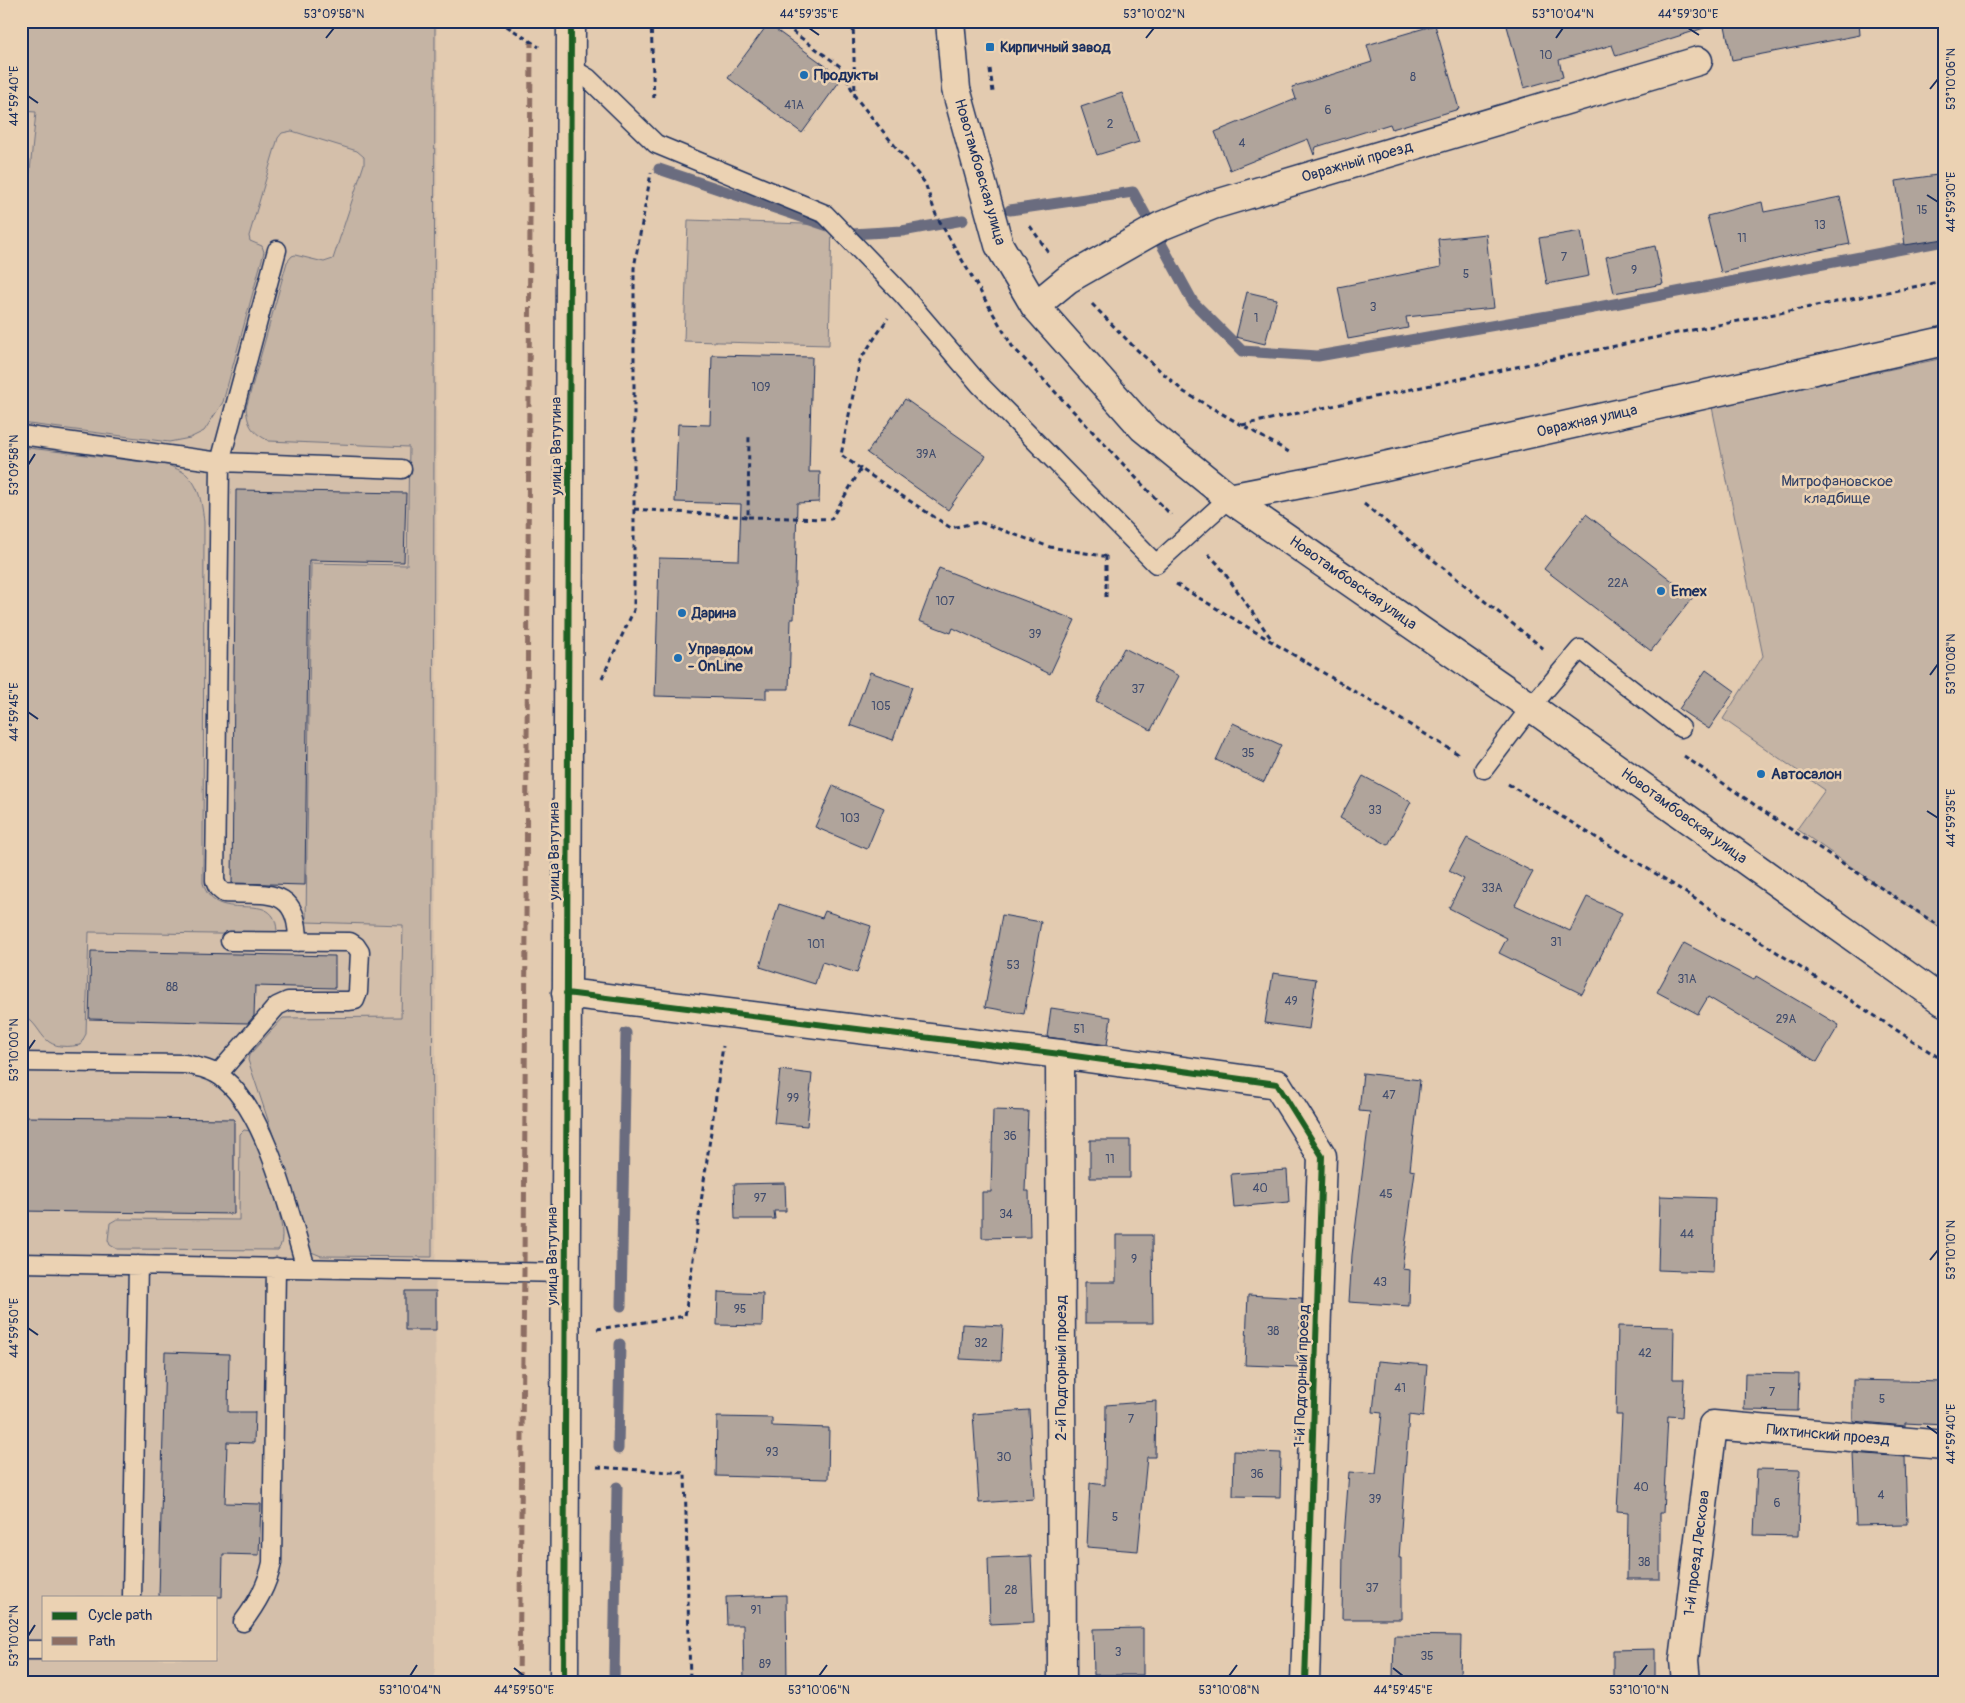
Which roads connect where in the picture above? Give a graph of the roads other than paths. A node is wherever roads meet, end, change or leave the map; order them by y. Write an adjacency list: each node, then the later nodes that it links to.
1 (571, 21): 4 (street, улица Ватутина)
2 (950, 21): 6 (street, Новотамбовская улица)
3 (1698, 61): 6 (street, Овражный проезд)
4 (571, 68): 11 (lane); 17 (street, улица Ватутина)
5 (277, 250): 9 (lane)
6 (1035, 306): 11 (street, Новотамбовская улица)
7 (1944, 341): 11 (street, Овражная улица)
8 (21, 435): 9 (lane)
9 (220, 462): 10 (lane); 16 (lane)
10 (402, 469)
11 (1229, 498): 12 (street, Новотамбовская улица)
12 (1531, 707): 13 (lane); 14 (lane); 18 (street, Новотамбовская улица)
13 (1681, 728)
14 (1484, 770)
15 (230, 941): 16 (lane)
16 (298, 942): 21 (lane)
17 (566, 993): 19 (street); 26 (street, улица Ватутина)
18 (1944, 1002)
19 (1060, 1054): 34 (street, 2-й Подгорный проезд); 35 (street, 1-й Подгорный проезд)
20 (21, 1062): 21 (lane)
21 (218, 1074): 25 (lane)
22 (21, 1263): 23 (lane)
23 (138, 1265): 24 (lane); 29 (lane)
24 (276, 1267): 25 (lane); 30 (lane)
25 (306, 1268): 26 (lane)
26 (565, 1273): 33 (street, улица Ватутина)
27 (1713, 1425): 28 (street, Пихтинский проезд); 36 (street, 1-й проезд Лескова)
28 (1944, 1445)
29 (132, 1596)
30 (243, 1622)
31 (21, 1650): 32 (lane)
32 (42, 1650)
33 (564, 1682)
34 (1062, 1682)
35 (1305, 1682)
36 (1686, 1682)

